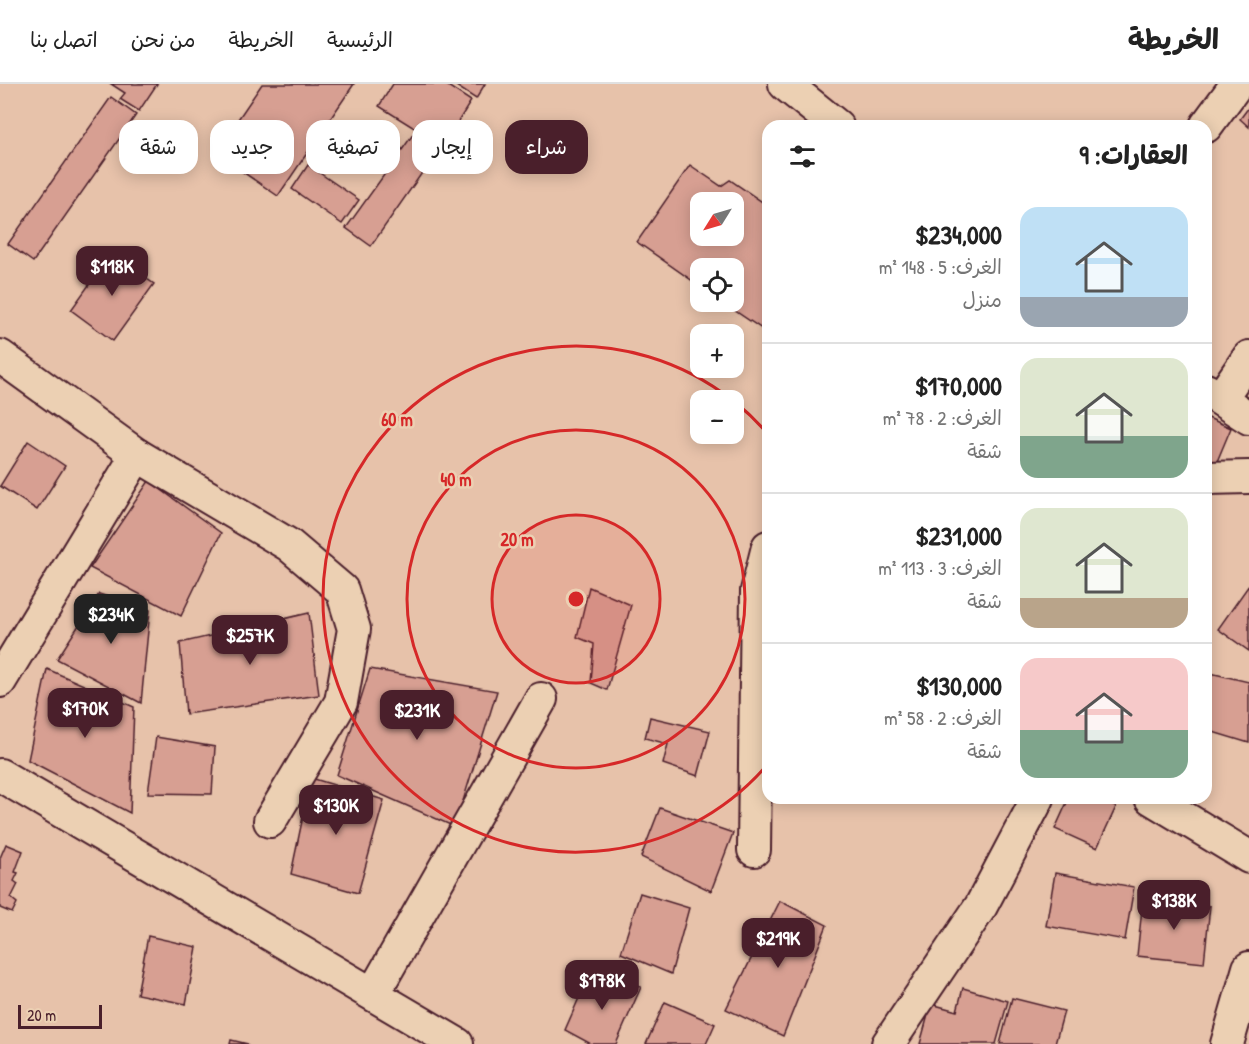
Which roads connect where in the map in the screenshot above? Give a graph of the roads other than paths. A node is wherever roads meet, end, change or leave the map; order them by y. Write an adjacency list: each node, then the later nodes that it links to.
1 (785, 84): 3 (street)
2 (1237, 84): 4 (street)
3 (830, 120)
4 (1210, 120)
5 (0, 356): 9 (street)
6 (1249, 357): 7 (street)
7 (1214, 394): 8 (street)
8 (1249, 418)
9 (137, 455): 13 (street); 18 (street)
10 (1249, 477): 11 (street)
11 (1212, 478)
12 (762, 571): 19 (street)
13 (0, 681)
14 (541, 699): 22 (street)
15 (0, 775): 22 (street)
16 (1035, 804): 24 (street)
17 (1160, 804): 20 (street)
18 (270, 821)
19 (754, 850)
20 (1249, 857)
21 (1249, 968): 25 (street)
22 (373, 994): 23 (street)
23 (457, 1044)
24 (888, 1044)
25 (1227, 1044)

